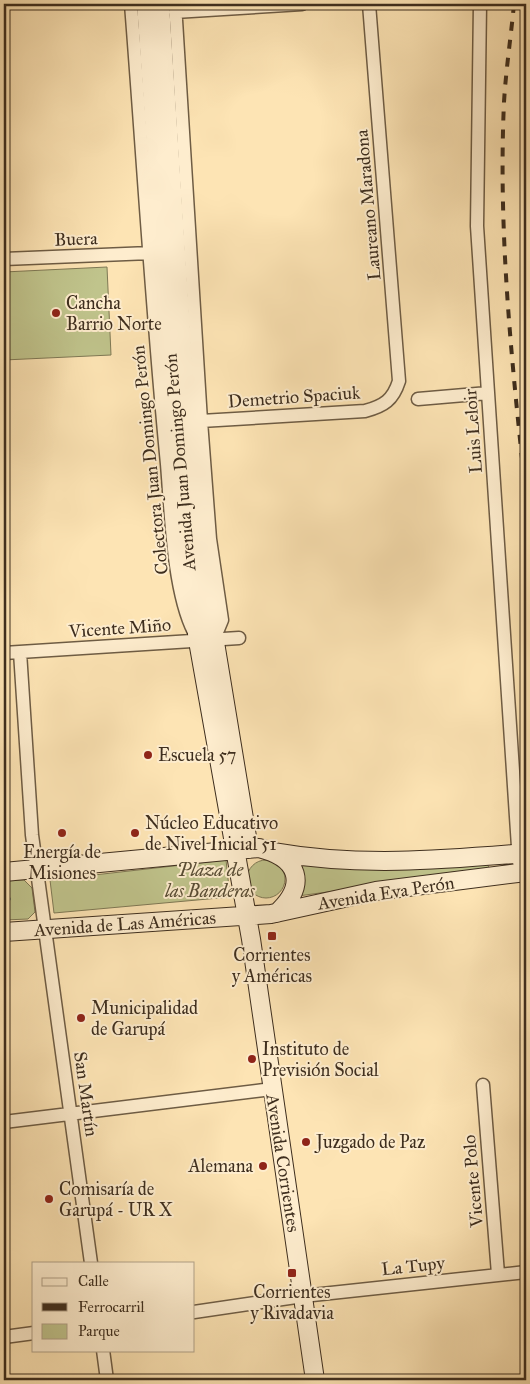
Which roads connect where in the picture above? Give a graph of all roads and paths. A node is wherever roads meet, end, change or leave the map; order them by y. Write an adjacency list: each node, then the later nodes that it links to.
1 (131, 4): 7 (street, Colectora Juan Domingo Perón)
2 (146, 4): 14 (main road, Avenida Juan Domingo Perón)
3 (302, 4): 6 (street)
4 (369, 4): 11 (street, Laureano Maradona)
5 (480, 4): 9 (street, Luis Leloir)
6 (170, 6): 12 (street); 14 (main road, Avenida Juan Domingo Perón)
7 (150, 253): 8 (street, Buera); 14 (street, Colectora Juan Domingo Perón)
8 (4, 259)
9 (488, 393): 10 (street); 19 (street, Luis Leloir)
10 (418, 399)
11 (389, 402): 12 (street, Demetrio Spaciuk)
12 (201, 421): 14 (street)
13 (239, 638): 14 (street, Vicente Miño)
14 (206, 640): 15 (street, Vicente Miño); 17 (main road, Avenida Juan Domingo Perón)
15 (20, 652): 16 (street, Vicente Miño); 20 (street, San Martín)
16 (4, 653)
17 (242, 851): 18 (main road, Avenida Eva Perón); 20 (main road); 24 (main road, Avenida Juan Domingo Perón)
18 (274, 852): 19 (main road, Avenida Eva Perón); 23 (main road)
19 (522, 854): 22 (street, Luis Leloir)
20 (37, 870): 21 (main road); 25 (street, San Martín)
21 (4, 872)
22 (524, 872): 23 (main road, Avenida Eva Perón)
23 (277, 913): 24 (main road, Avenida Eva Perón)
24 (245, 916): 25 (main road, Avenida de Las Américas); 28 (main road, Avenida Corrientes)
25 (45, 929): 26 (main road, Avenida de Las Américas); 29 (street, San Martín)
26 (4, 932)
27 (483, 1085): 33 (street, Vicente Polo)
28 (272, 1089): 29 (street); 34 (main road, Avenida Corrientes)
29 (71, 1114): 30 (street); 31 (street, San Martín)
30 (4, 1122)
31 (91, 1262)
32 (526, 1272): 33 (street, La Tupy)
33 (498, 1274): 34 (street, La Tupy)
34 (303, 1296): 35 (street, La Tupy); 40 (main road, Avenida Corrientes)
35 (195, 1312)
36 (32, 1333): 37 (street)
37 (4, 1337)
38 (103, 1352): 39 (street)
39 (107, 1380)
40 (315, 1380)

